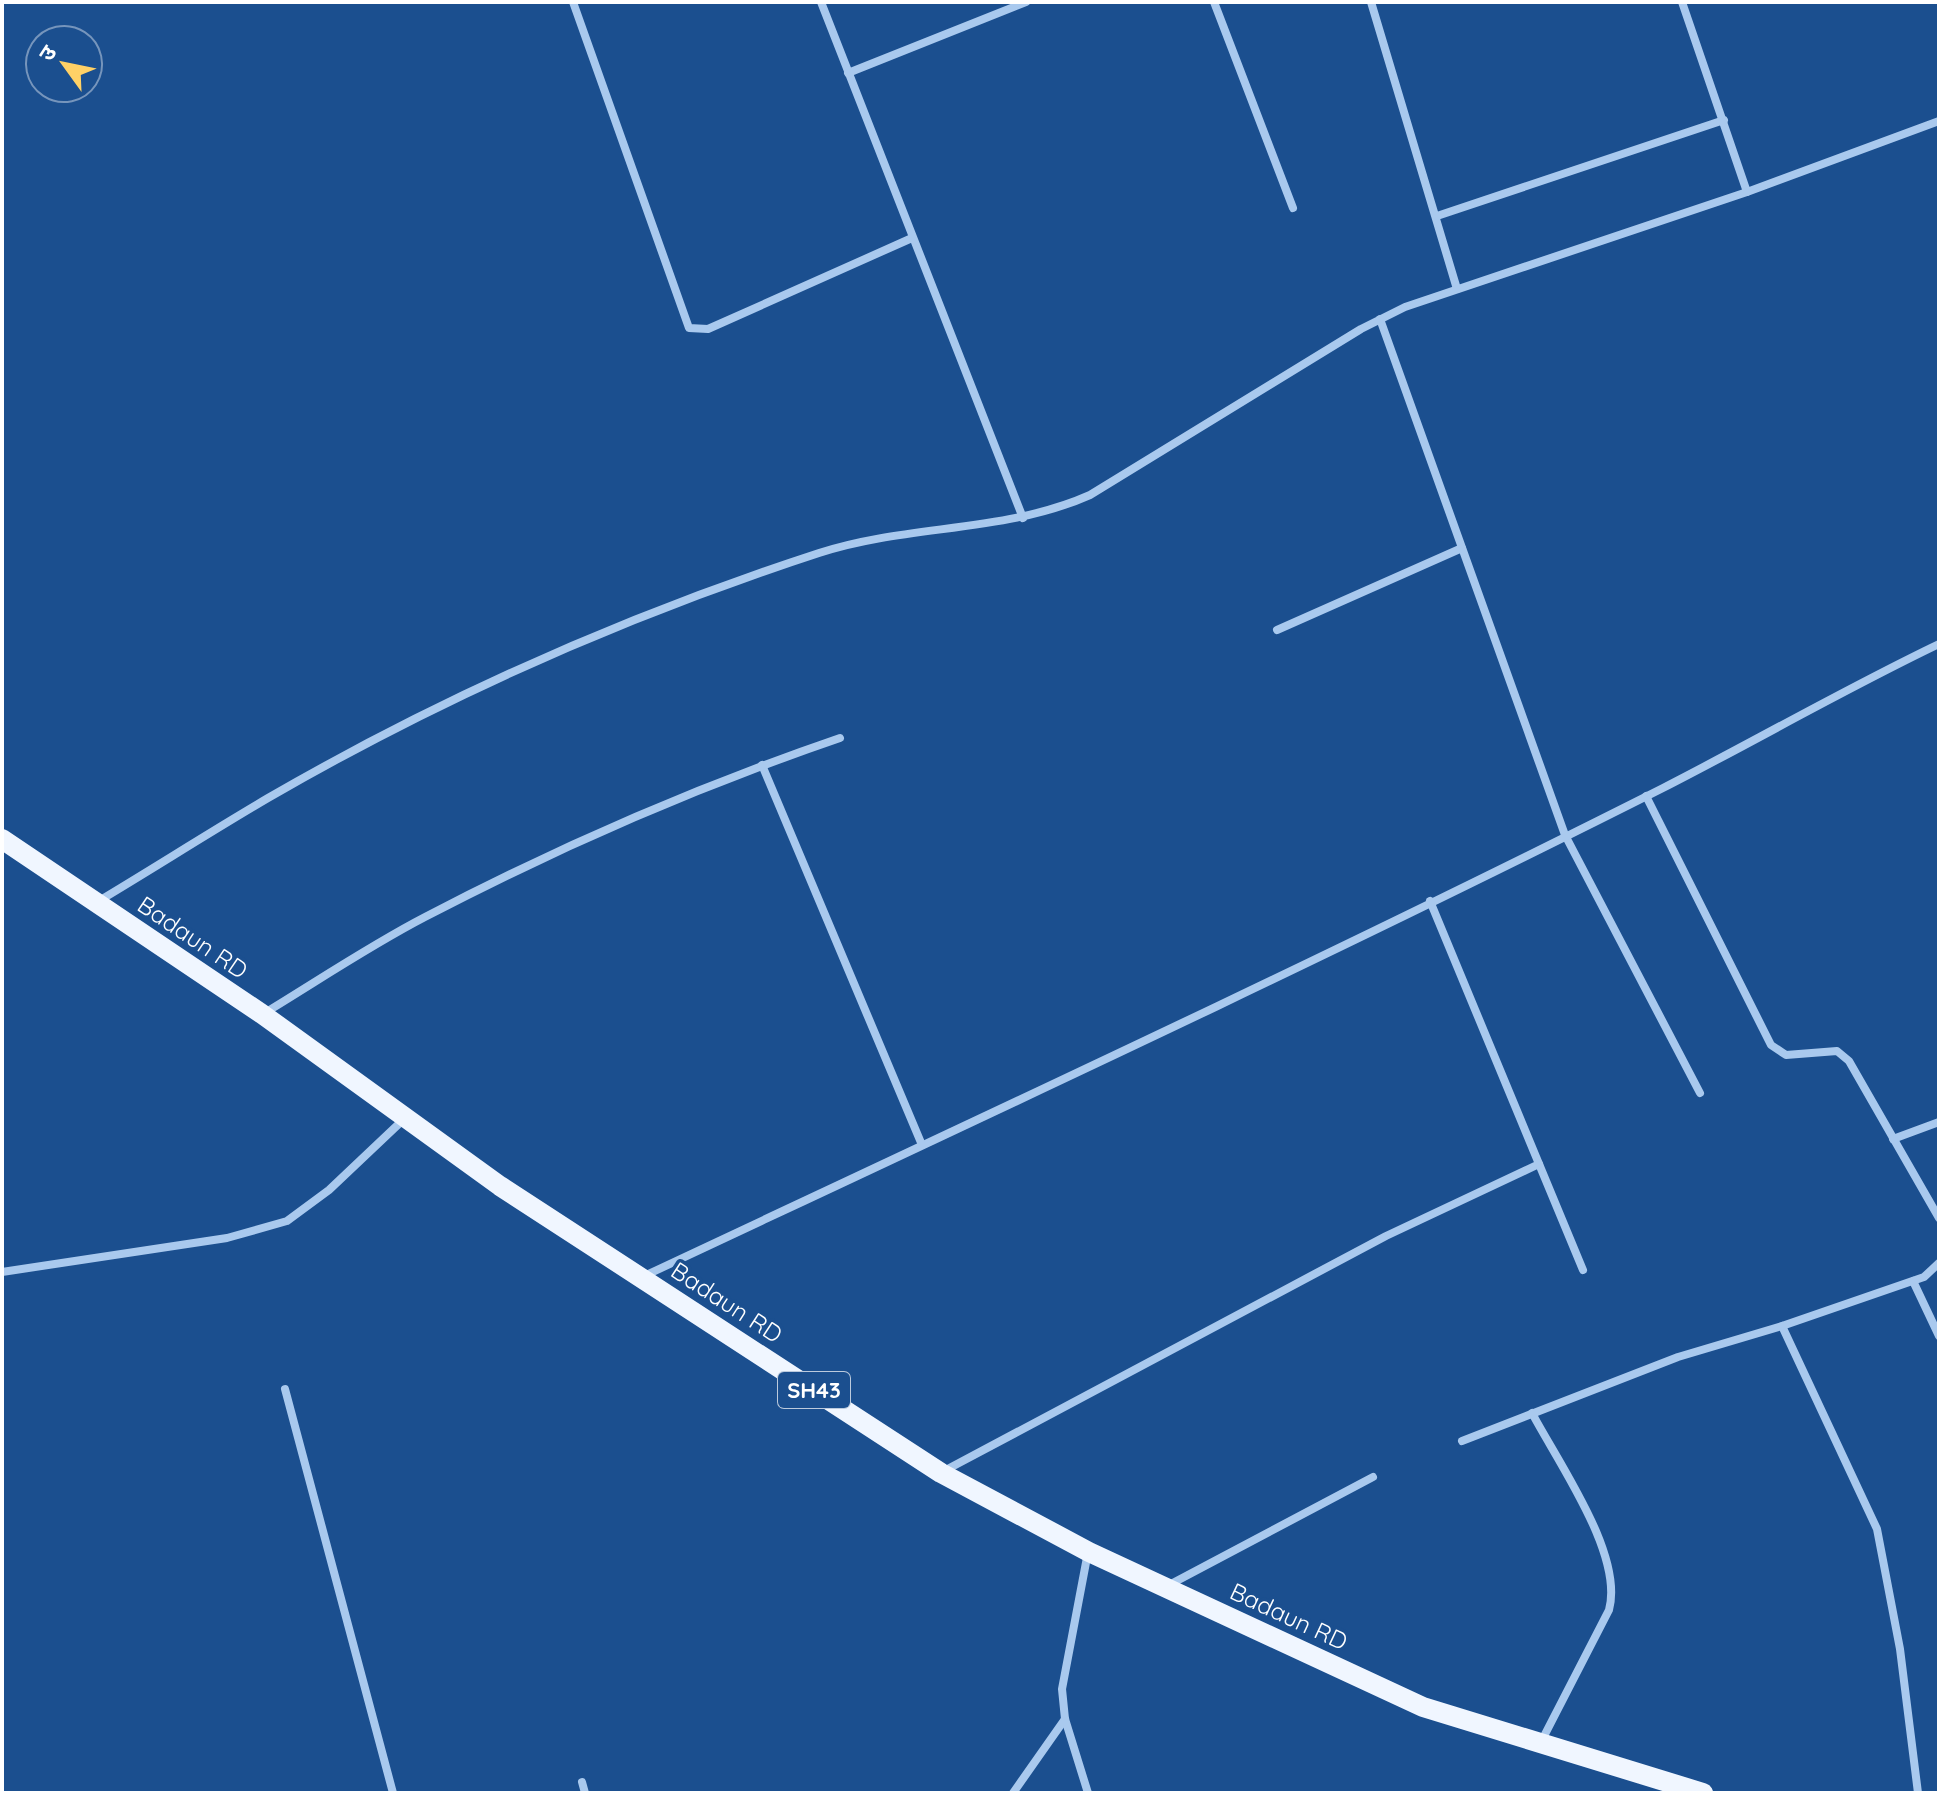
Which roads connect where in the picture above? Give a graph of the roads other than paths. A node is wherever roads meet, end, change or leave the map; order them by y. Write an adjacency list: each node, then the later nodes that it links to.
1 (573, 2): 13 (street)
2 (821, 2): 7 (street)
3 (1026, 2): 7 (street)
4 (1214, 2): 11 (street)
5 (1371, 2): 12 (street)
6 (1682, 2): 8 (street)
7 (848, 73): 13 (street)
8 (1724, 120): 10 (street); 12 (street)
9 (1938, 124): 10 (street)
10 (1747, 192): 14 (street)
11 (1293, 208)
12 (1437, 216): 14 (street)
13 (912, 238): 16 (street)
14 (1457, 289): 15 (street)
15 (1380, 319): 16 (street); 17 (street)
16 (1023, 518): 26 (street)
17 (1462, 548): 18 (street); 23 (street)
18 (1277, 630)
19 (1939, 644): 22 (street)
20 (840, 738): 21 (street)
21 (762, 765): 27 (street); 32 (street)
22 (1646, 796): 23 (street); 31 (street)
23 (1565, 835): 25 (street); 28 (street)
24 (2, 839): 26 (main road, Badaun RD / SH43)
25 (1430, 901): 32 (street); 33 (street)
26 (97, 903): 27 (main road, Badaun RD / SH43)
27 (262, 1014): 29 (main road, Badaun RD / SH43)
28 (1700, 1093)
29 (404, 1119): 37 (street); 38 (main road, Badaun RD / SH43)
30 (1939, 1122): 31 (street)
31 (1893, 1139): 34 (street)
32 (922, 1145): 38 (street)
33 (1539, 1164): 36 (street); 45 (street)
34 (1939, 1218)
35 (1939, 1263): 39 (street)
36 (1583, 1270)
37 (2, 1272)
38 (641, 1278): 45 (main road, Badaun RD / SH43)
39 (1913, 1281): 40 (street); 41 (street)
40 (1782, 1326): 43 (street); 57 (street)
41 (1939, 1336)
42 (285, 1389): 52 (street)
43 (1532, 1413): 44 (street); 50 (street)
44 (1462, 1441)
45 (941, 1473): 47 (main road, Badaun RD / SH43)
46 (1373, 1477): 48 (street)
47 (1089, 1552): 48 (main road, Badaun RD / SH43); 49 (street)
48 (1165, 1587): 50 (main road, Badaun RD / SH43)
49 (1065, 1719): 54 (street); 55 (street)
50 (1541, 1743): 56 (main road, Badaun RD / SH43)
51 (582, 1782): 53 (street)
52 (393, 1793)
53 (585, 1793)
54 (1013, 1793)
55 (1088, 1793)
56 (1703, 1793)
57 (1918, 1793)

